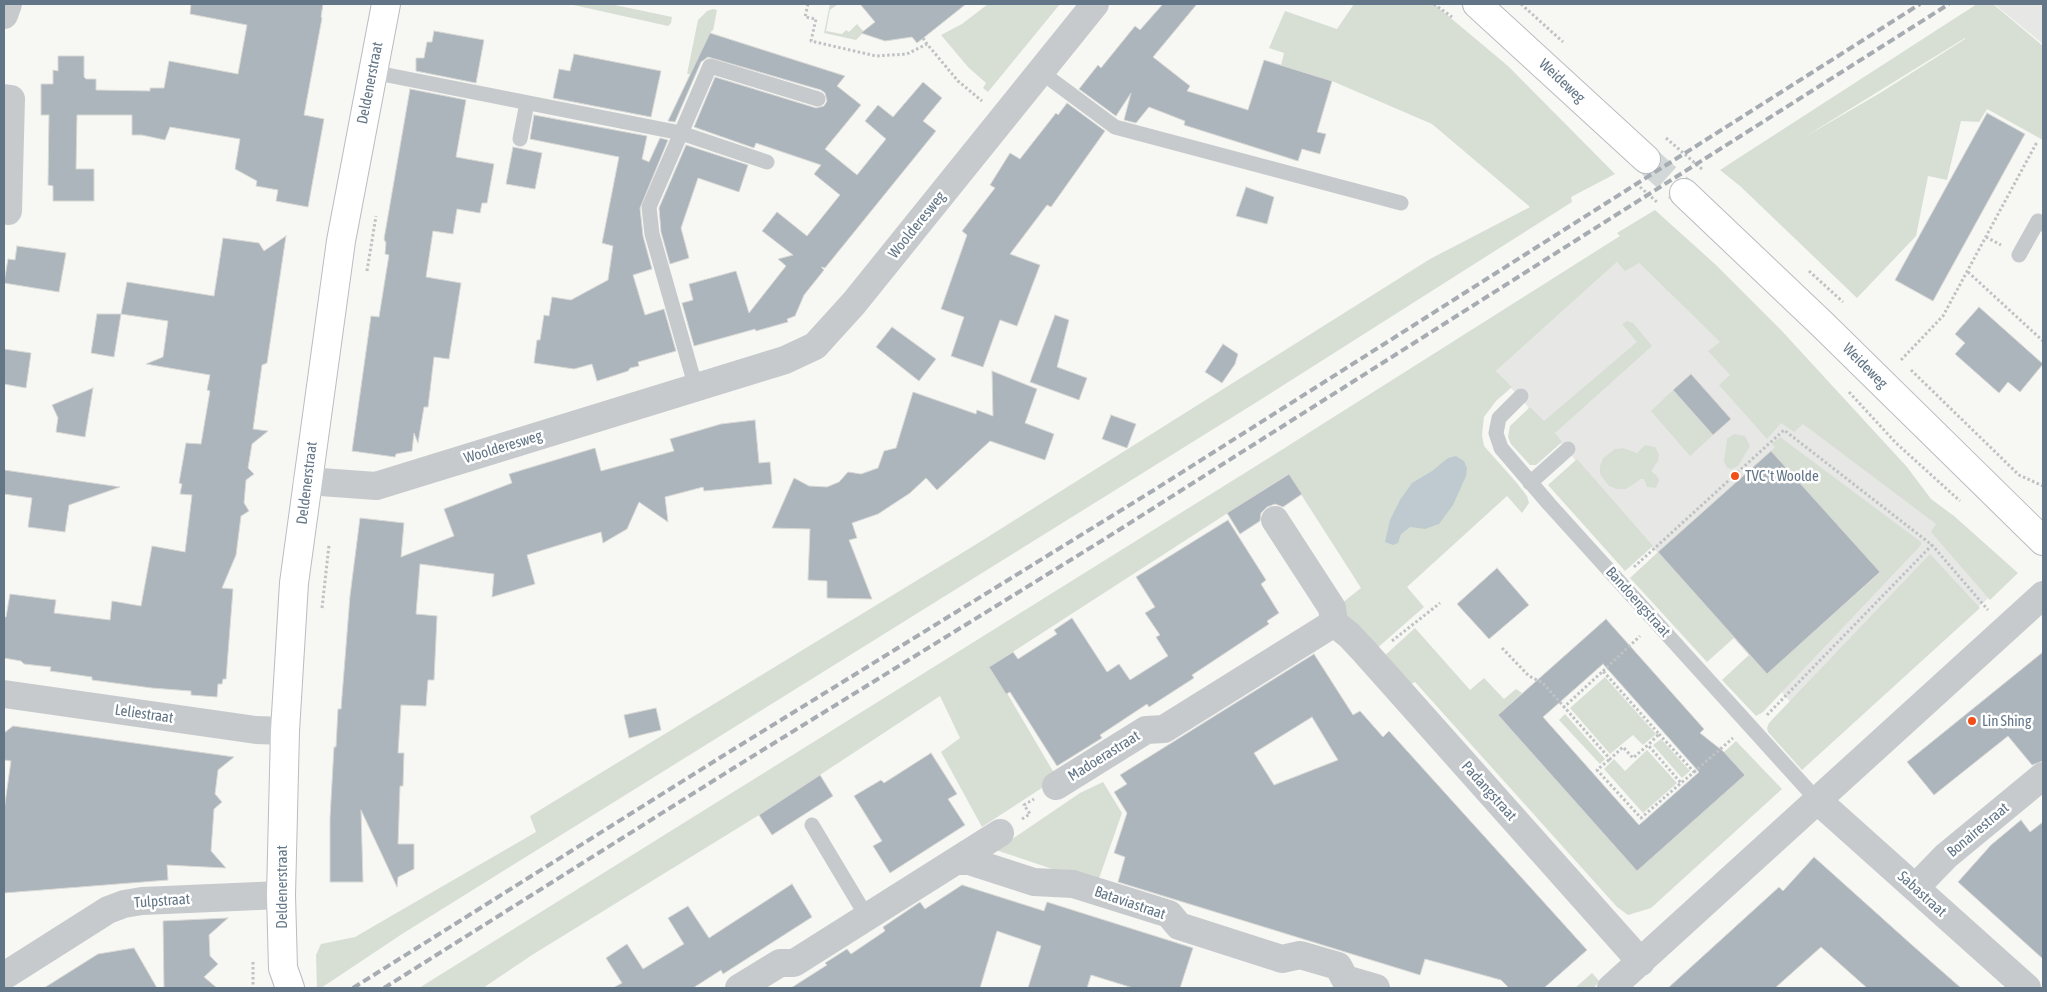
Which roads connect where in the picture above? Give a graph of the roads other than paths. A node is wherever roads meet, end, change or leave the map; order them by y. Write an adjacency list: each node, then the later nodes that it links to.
1 (8, 4): 5 (street)
2 (386, 4): 6 (main road, Deldenerstraat)
3 (1095, 4): 7 (street, Woolderesweg)
4 (1478, 4): 13 (main road, Weideweg)
5 (4, 15)
6 (372, 72): 10 (lane); 23 (main road, Deldenerstraat)
7 (1040, 72): 16 (lane); 20 (street, Woolderesweg)
8 (4, 98): 17 (street)
9 (818, 100): 11 (lane)
10 (527, 103): 11 (lane); 12 (lane)
11 (681, 133): 14 (lane); 20 (lane)
12 (520, 139)
13 (1646, 159)
14 (767, 162)
15 (1684, 193): 26 (main road, Weideweg)
16 (1401, 203)
17 (8, 211)
18 (2043, 224): 19 (lane)
19 (2019, 255)
20 (696, 388): 23 (street, Woolderesweg)
21 (1522, 396): 24 (lane, Bandoengstraat)
22 (1568, 449): 24 (lane)
23 (307, 481): 30 (main road, Deldenerstraat)
24 (1530, 483): 33 (lane, Bandoengstraat)
25 (1275, 520): 28 (street)
26 (2043, 541)
27 (2043, 595): 33 (street)
28 (1334, 623): 32 (street, Madoerastraat); 40 (street, Padangstraat)
29 (4, 694): 30 (street, Leliestraat)
30 (285, 731): 38 (main road, Deldenerstraat)
31 (2043, 776): 37 (street, Bonairestraat)
32 (1056, 786)
33 (1817, 800): 37 (street, Sabastraat); 40 (street)
34 (812, 825): 39 (lane)
35 (1000, 833): 36 (street)
36 (958, 861): 39 (street); 44 (street, Bataviastraat)
37 (1915, 888): 46 (street, Sabastraat)
38 (281, 894): 41 (street, Tulpstraat); 42 (main road, Deldenerstraat)
39 (867, 917): 43 (street)
40 (1641, 962): 45 (street)
41 (4, 976)
42 (284, 982)
43 (739, 988)
44 (1376, 988)
45 (1611, 988)
46 (2027, 988)

